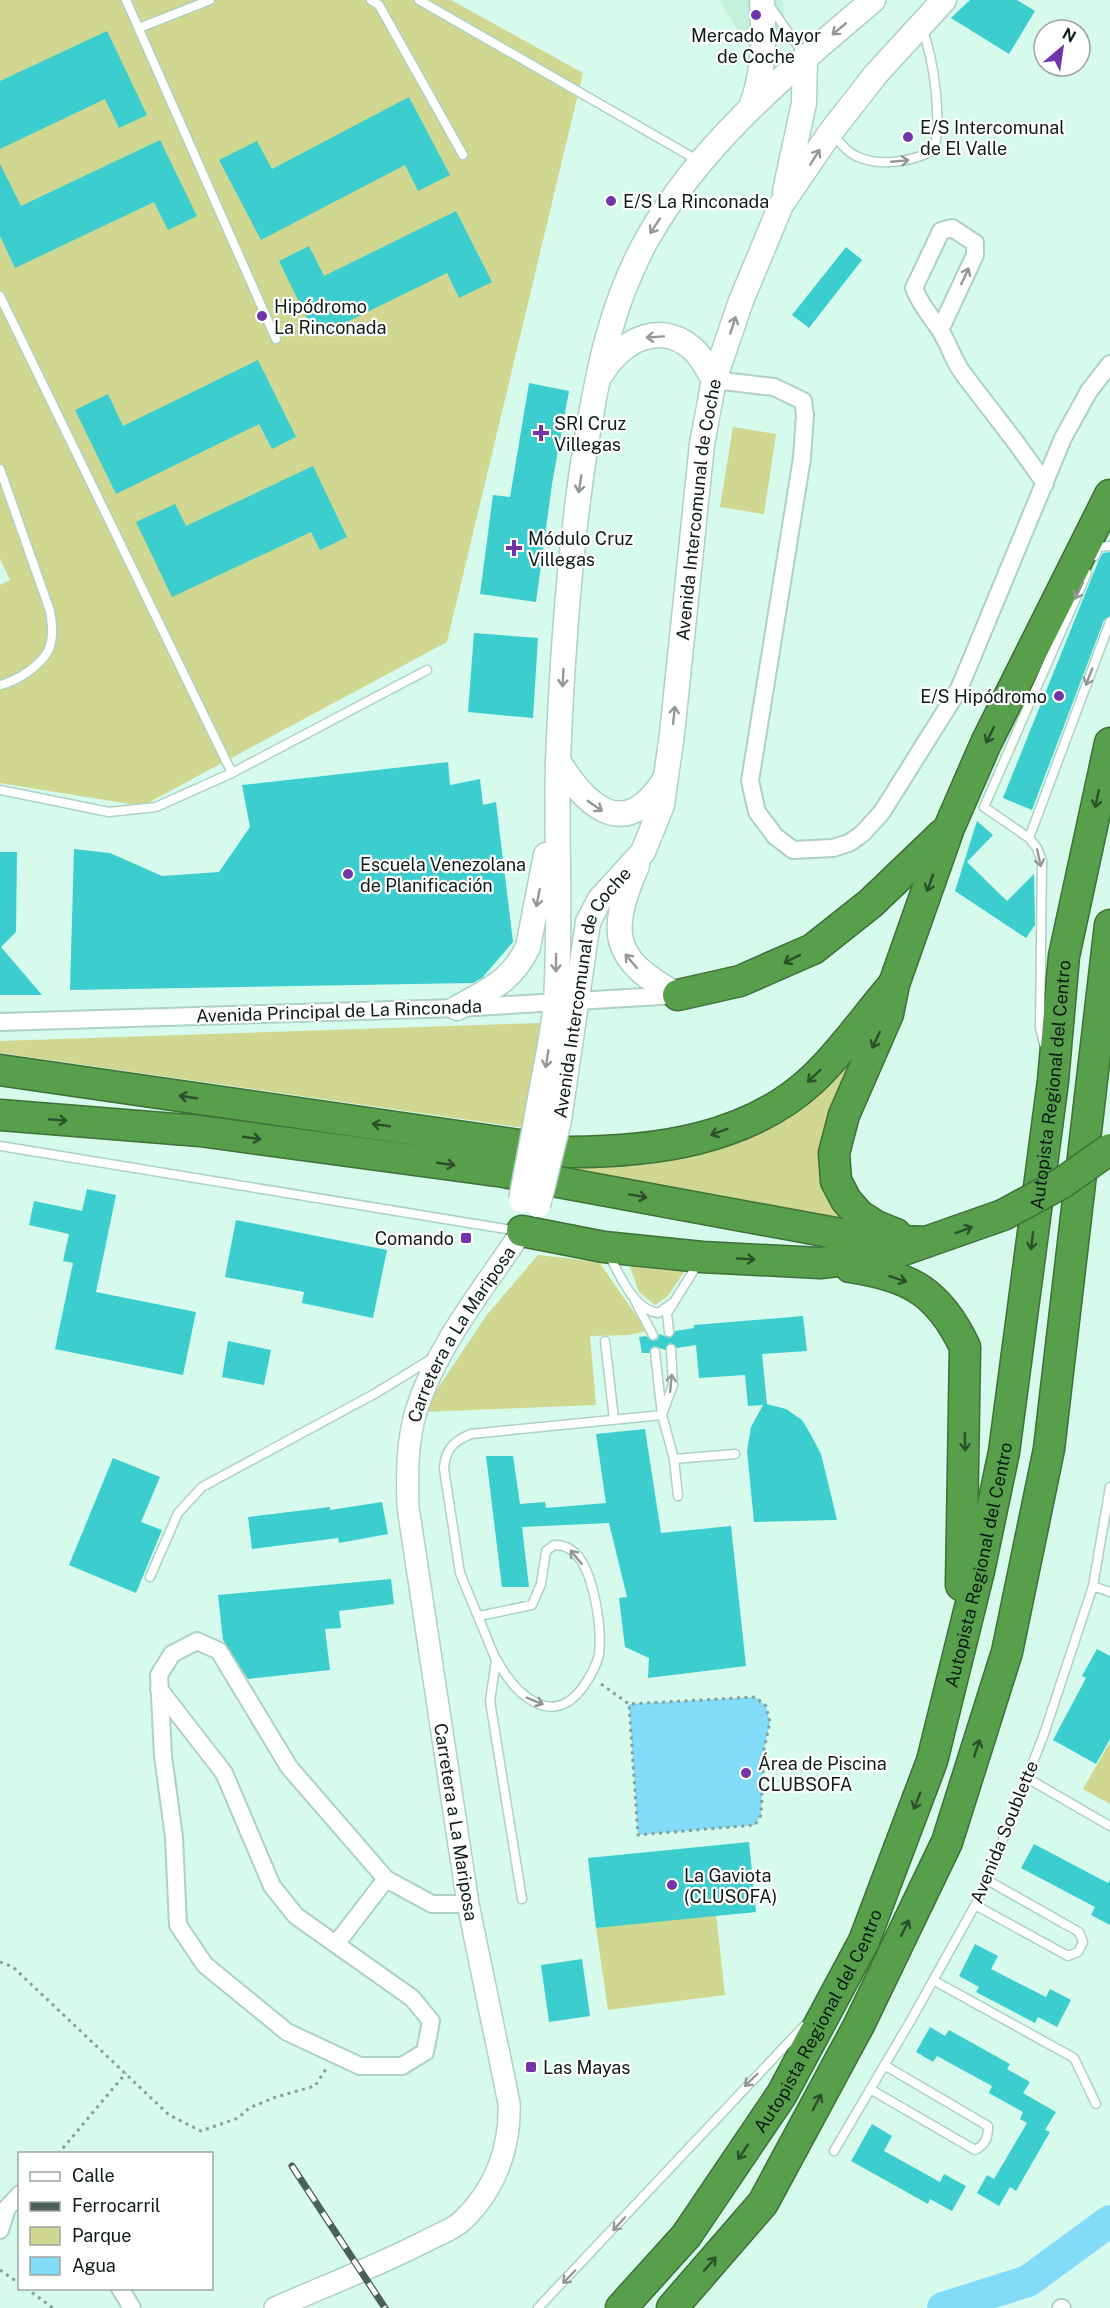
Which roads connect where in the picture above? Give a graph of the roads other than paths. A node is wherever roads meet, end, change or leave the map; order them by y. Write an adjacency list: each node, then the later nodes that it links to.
1 (126, 0): 9 (lane)
2 (210, 0): 9 (lane)
3 (371, 0): 13 (lane)
4 (419, 0): 14 (lane)
5 (764, 0): 10 (lane); 11 (main road)
6 (873, 0): 10 (main road, Avenida Intercomunal de Coche, one-way to 10)
7 (944, 0): 8 (main road, Avenida Intercomunal de Coche)
8 (920, 23): 12 (main road, Avenida Intercomunal de Coche); 12 (lane, one-way to 8)
9 (138, 28): 18 (lane)
10 (805, 57): 11 (main road, Avenida Intercomunal de Coche); 15 (main road)
11 (749, 110): 14 (main road, Avenida Intercomunal de Coche)
12 (830, 132): 15 (main road, Avenida Intercomunal de Coche, one-way to 12)
13 (463, 155)
14 (701, 162): 21 (main road, Avenida Intercomunal de Coche, one-way to 21)
15 (782, 205): 20 (main road, Avenida Intercomunal de Coche, one-way to 15)
16 (0, 296): 31 (lane)
17 (940, 330): 17 (street, one-way to 17); 23 (street)
18 (276, 339)
19 (1110, 364): 23 (street)
20 (714, 380): 21 (main road, one-way to 21); 23 (street); 32 (main road, Avenida Intercomunal de Coche, one-way to 20)
21 (595, 385): 30 (main road, Avenida Intercomunal de Coche, one-way to 30)
22 (0, 469): 28 (lane)
23 (1046, 484)
24 (1110, 495): 35 (highway, one-way to 35)
25 (1110, 546): 36 (lane, one-way to 36)
26 (1110, 622): 36 (lane, one-way to 36)
27 (427, 670): 31 (lane)
28 (0, 685)
29 (1110, 743): 45 (highway, Autopista Regional del Centro, one-way to 45)
30 (558, 761): 32 (main road, one-way to 32); 34 (main road, Avenida Intercomunal de Coche)
31 (232, 773): 33 (lane)
32 (668, 774): 37 (main road, Avenida Intercomunal de Coche)
33 (0, 790)
34 (558, 821): 41 (main road, Avenida Intercomunal de Coche, one-way to 41); 42 (main road, one-way to 42)
35 (949, 828): 39 (highway, one-way to 39); 40 (highway, one-way to 40)
36 (1029, 838): 45 (lane, one-way to 45)
37 (643, 852): 40 (main road, one-way to 37); 41 (main road, Avenida Intercomunal de Coche)
38 (1110, 925): 98 (highway, Autopista Regional del Centro, one-way to 38)
39 (894, 984): 44 (highway, one-way to 44); 50 (highway, one-way to 50)
40 (678, 995): 41 (street, Avenida Principal de La Rinconada)
41 (566, 1002): 42 (street, Avenida Principal de La Rinconada); 49 (main road, Avenida Intercomunal de Coche, bridge)
42 (457, 1008): 43 (street, Avenida Principal de La Rinconada)
43 (0, 1022)
44 (0, 1070)
45 (1053, 1081): 72 (highway, Autopista Regional del Centro, one-way to 72)
46 (0, 1115): 50 (highway, one-way to 50)
47 (0, 1146): 49 (lane)
48 (1110, 1149): 50 (highway, one-way to 48, bridge)
49 (522, 1231): 51 (highway); 61 (street, Carretera a La Mariposa)
50 (925, 1242): 53 (highway)
51 (604, 1246): 52 (highway); 54 (lane)
52 (702, 1257): 53 (highway, one-way to 53); 55 (lane)
53 (820, 1263): 72 (highway, one-way to 72)
54 (633, 1298): 55 (lane); 57 (lane)
55 (674, 1302): 56 (lane)
56 (669, 1332)
57 (653, 1335)
58 (605, 1341): 63 (lane)
59 (671, 1349): 62 (lane, one-way to 59)
60 (655, 1352): 62 (lane)
61 (441, 1353): 68 (lane); 80 (street, Carretera a La Mariposa)
62 (662, 1415): 63 (lane); 65 (lane)
63 (614, 1419): 71 (lane)
64 (735, 1454): 65 (lane)
65 (674, 1459): 67 (lane)
66 (1110, 1487): 69 (lane, Avenida Soublette)
67 (678, 1496)
68 (150, 1577)
69 (1093, 1586): 70 (lane); 75 (lane, Avenida Soublette)
70 (1110, 1592)
71 (479, 1616): 73 (lane); 73 (lane, one-way to 71)
72 (958, 1653): 83 (highway, Autopista Regional del Centro, one-way to 83)
73 (496, 1660): 79 (lane)
74 (159, 1689): 77 (street); 82 (street); 82 (street)
75 (1027, 1778): 76 (lane); 78 (lane, Avenida Soublette)
76 (1110, 1826)
77 (386, 1880): 80 (street); 82 (street)
78 (987, 1880): 81 (lane, Avenida Soublette); 81 (lane)
79 (522, 1899)
80 (468, 1904): 95 (street, Carretera a La Mariposa)
81 (975, 1905): 84 (lane, Avenida Soublette)
82 (336, 1944)
83 (846, 1974): 85 (lane); 97 (highway, Autopista Regional del Centro, one-way to 97)
84 (933, 1980): 87 (lane, Avenida Soublette); 89 (lane)
85 (816, 2011)
86 (809, 2019): 96 (lane, one-way to 96)
87 (884, 2065): 88 (lane, Avenida Soublette); 88 (lane)
88 (870, 2089): 90 (lane, Avenida Soublette)
89 (1096, 2104)
90 (834, 2151)
91 (18, 2196): 92 (street)
92 (0, 2230)
93 (121, 2290): 94 (street)
94 (132, 2308)
95 (275, 2308)
96 (538, 2308)
97 (621, 2308)
98 (672, 2308)

